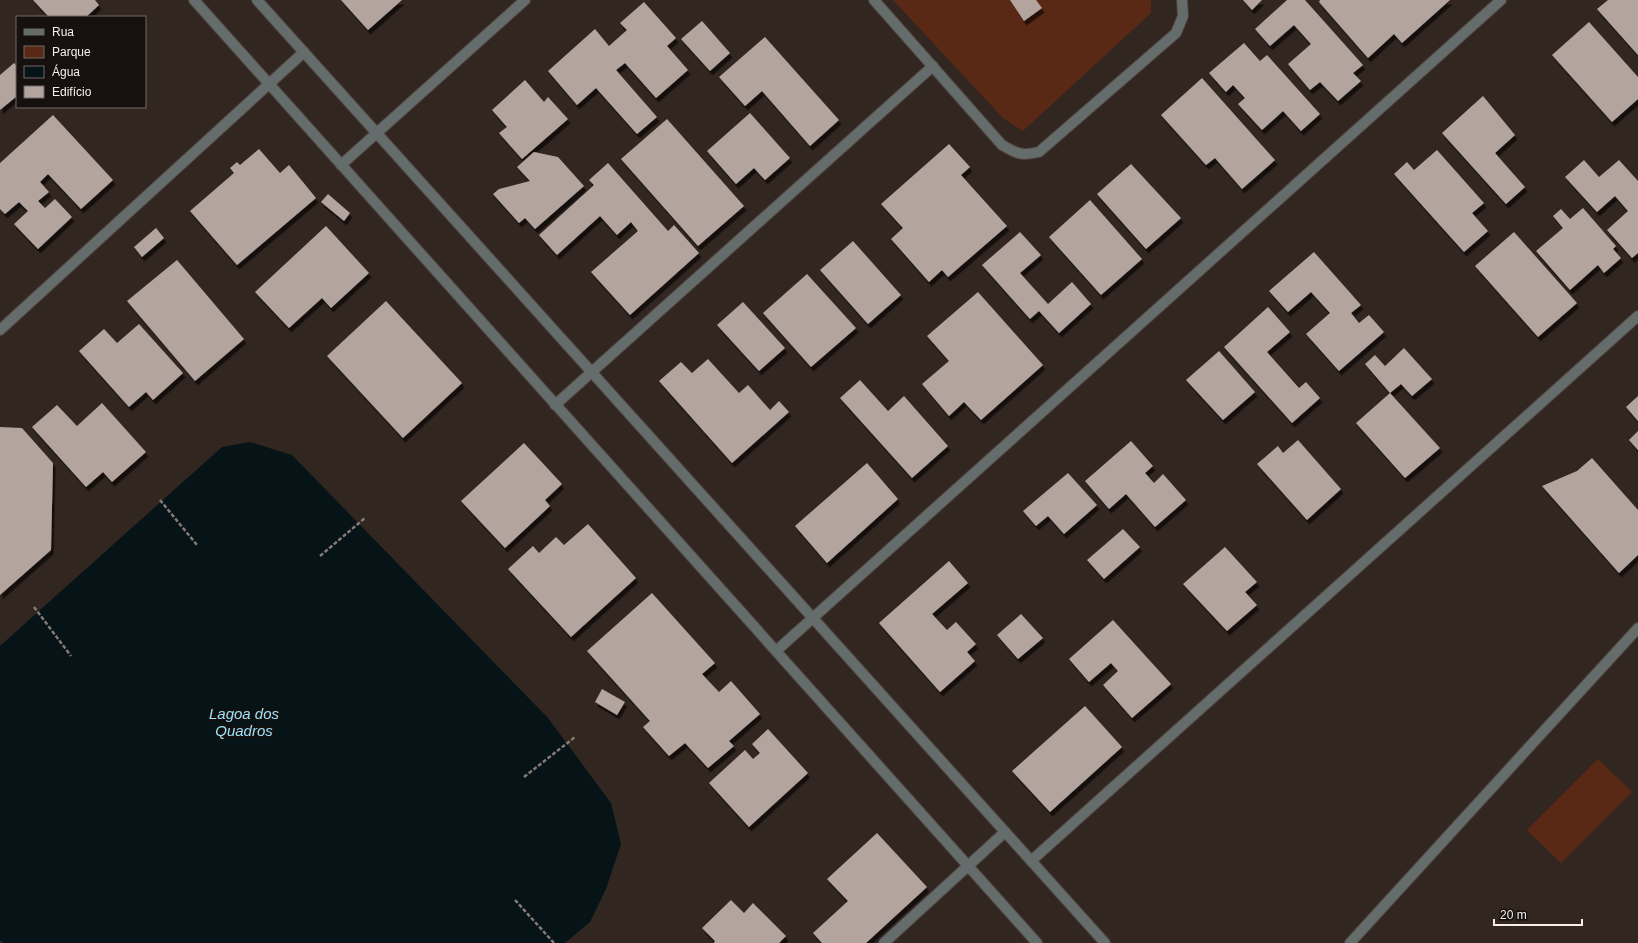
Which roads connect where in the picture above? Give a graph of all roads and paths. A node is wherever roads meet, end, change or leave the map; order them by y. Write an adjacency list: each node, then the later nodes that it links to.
1 (194, 0): 9 (street)
2 (257, 0): 7 (street)
3 (525, 0): 10 (street)
4 (874, 0): 8 (street)
5 (1182, 0): 8 (street)
6 (1501, 0): 21 (street)
7 (304, 52): 9 (street); 10 (street)
8 (933, 66): 14 (street)
9 (270, 85): 11 (street); 13 (street)
10 (376, 132): 11 (street); 14 (street)
11 (341, 165): 15 (street)
12 (1638, 316): 28 (street)
13 (0, 330)
14 (591, 372): 15 (street); 21 (street)
15 (556, 405): 23 (street)
16 (160, 500): 18 (path)
17 (366, 518): 19 (path)
18 (197, 545)
19 (320, 556)
20 (34, 607): 24 (path)
21 (812, 618): 23 (street); 27 (street)
22 (1638, 628): 35 (street)
23 (776, 651): 29 (street)
24 (71, 656)
25 (575, 738): 26 (path)
26 (524, 777)
27 (1006, 832): 28 (street); 29 (street)
28 (1031, 861): 34 (street)
29 (968, 866): 32 (street); 33 (street)
30 (515, 900): 31 (path)
31 (554, 943)
32 (884, 943)
33 (1037, 943)
34 (1105, 943)
35 (1350, 943)

